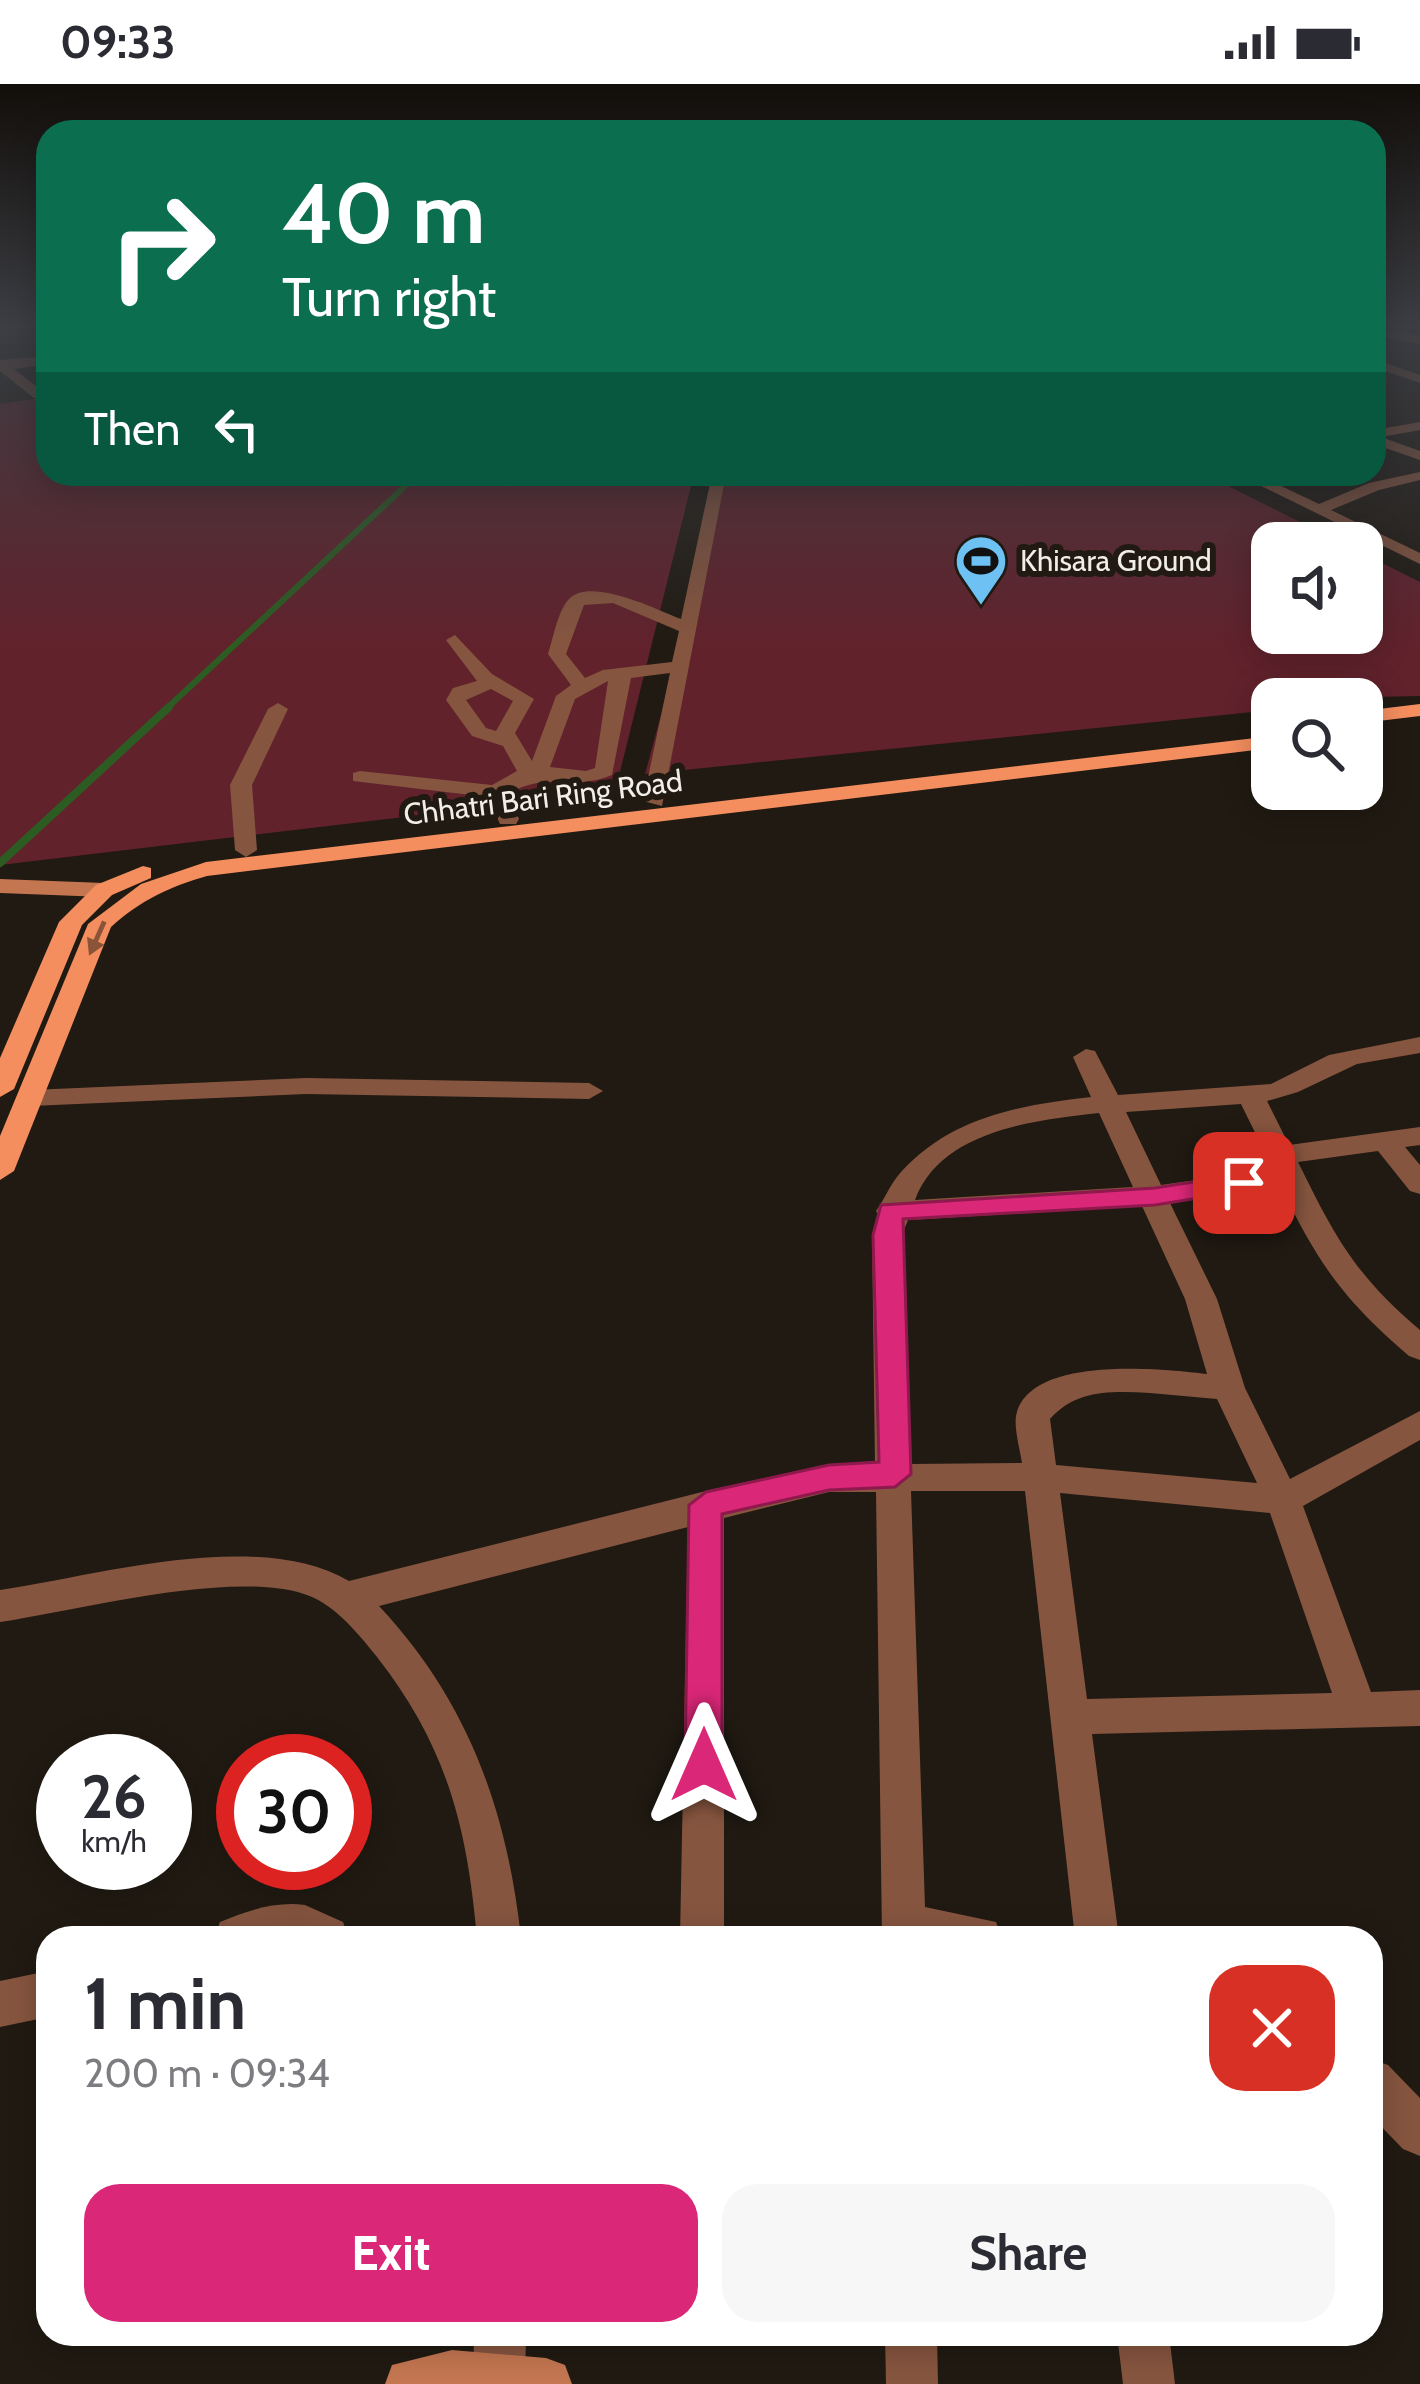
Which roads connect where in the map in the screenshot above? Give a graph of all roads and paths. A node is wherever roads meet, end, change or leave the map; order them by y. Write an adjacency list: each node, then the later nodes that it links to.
1 (1386, 440): 2 (street)
2 (1420, 456)
3 (1420, 476): 5 (street)
4 (1386, 481): 5 (street)
5 (1389, 482): 6 (street)
6 (1386, 483)
7 (716, 486): 12 (street)
8 (1269, 486): 10 (street)
9 (1379, 486): 10 (street)
10 (1318, 510): 11 (street)
11 (1420, 559)
12 (685, 627): 14 (street); 17 (street)
13 (455, 640): 16 (street)
14 (676, 667): 15 (street); 22 (street)
15 (622, 673): 17 (street); 22 (street)
16 (491, 683): 25 (street); 25 (street)
17 (581, 685): 27 (street)
18 (278, 709): 32 (street)
19 (1420, 710): 20 (main road)
20 (1383, 714)
21 (1420, 725): 23 (main road)
22 (638, 729): 27 (street); 30 (street)
23 (1383, 729)
24 (1251, 730): 30 (main road, Chhatri Bari Ring Road)
25 (506, 741): 27 (street)
26 (1251, 744): 40 (main road, Chhatri Bari Ring Road, one-way to 40)
27 (534, 774): 29 (street)
28 (360, 777): 29 (street)
29 (496, 792): 31 (street)
30 (654, 801): 31 (main road, Chhatri Bari Ring Road)
31 (508, 819): 32 (main road, Chhatri Bari Ring Road)
32 (246, 850): 34 (main road, Chhatri Bari Ring Road)
33 (0, 886): 34 (street)
34 (104, 890): 37 (main road, Chhatri Bari Ring Road)
35 (1420, 1045): 39 (street)
36 (1086, 1057): 41 (street)
37 (0, 1089)
38 (589, 1091): 40 (street)
39 (1250, 1094): 41 (street); 44 (street)
40 (31, 1098): 45 (main road, Chhatri Bari Ring Road)
41 (1106, 1102): 47 (street); 48 (street)
42 (1420, 1136): 43 (street)
43 (1384, 1140): 44 (street); 46 (street)
44 (1285, 1166): 47 (street); 49 (street)
45 (0, 1171)
46 (1420, 1184)
47 (1155, 1196): 48 (street); 50 (street)
48 (891, 1211): 52 (street)
49 (1420, 1348)
50 (1228, 1388): 53 (street); 54 (street)
51 (1420, 1424): 54 (street)
52 (895, 1474): 53 (street); 55 (street); 63 (street)
53 (1037, 1477): 54 (street); 60 (street)
54 (1283, 1500): 59 (street)
55 (706, 1505): 56 (street); 62 (street)
56 (350, 1597): 57 (street); 61 (street)
57 (0, 1606)
58 (1420, 1708): 59 (street)
59 (1357, 1712): 60 (street)
60 (1068, 1717): 64 (street)
61 (499, 1926)
62 (702, 1926)
63 (904, 1926)
64 (1095, 1926)
65 (36, 1996): 66 (street)
66 (0, 2004)
67 (1383, 2094): 68 (street)
68 (1420, 2132)
69 (911, 2346): 73 (street)
70 (1144, 2346): 74 (street)
71 (511, 2370): 72 (street)
72 (411, 2384)
73 (912, 2384)
74 (1149, 2384)

